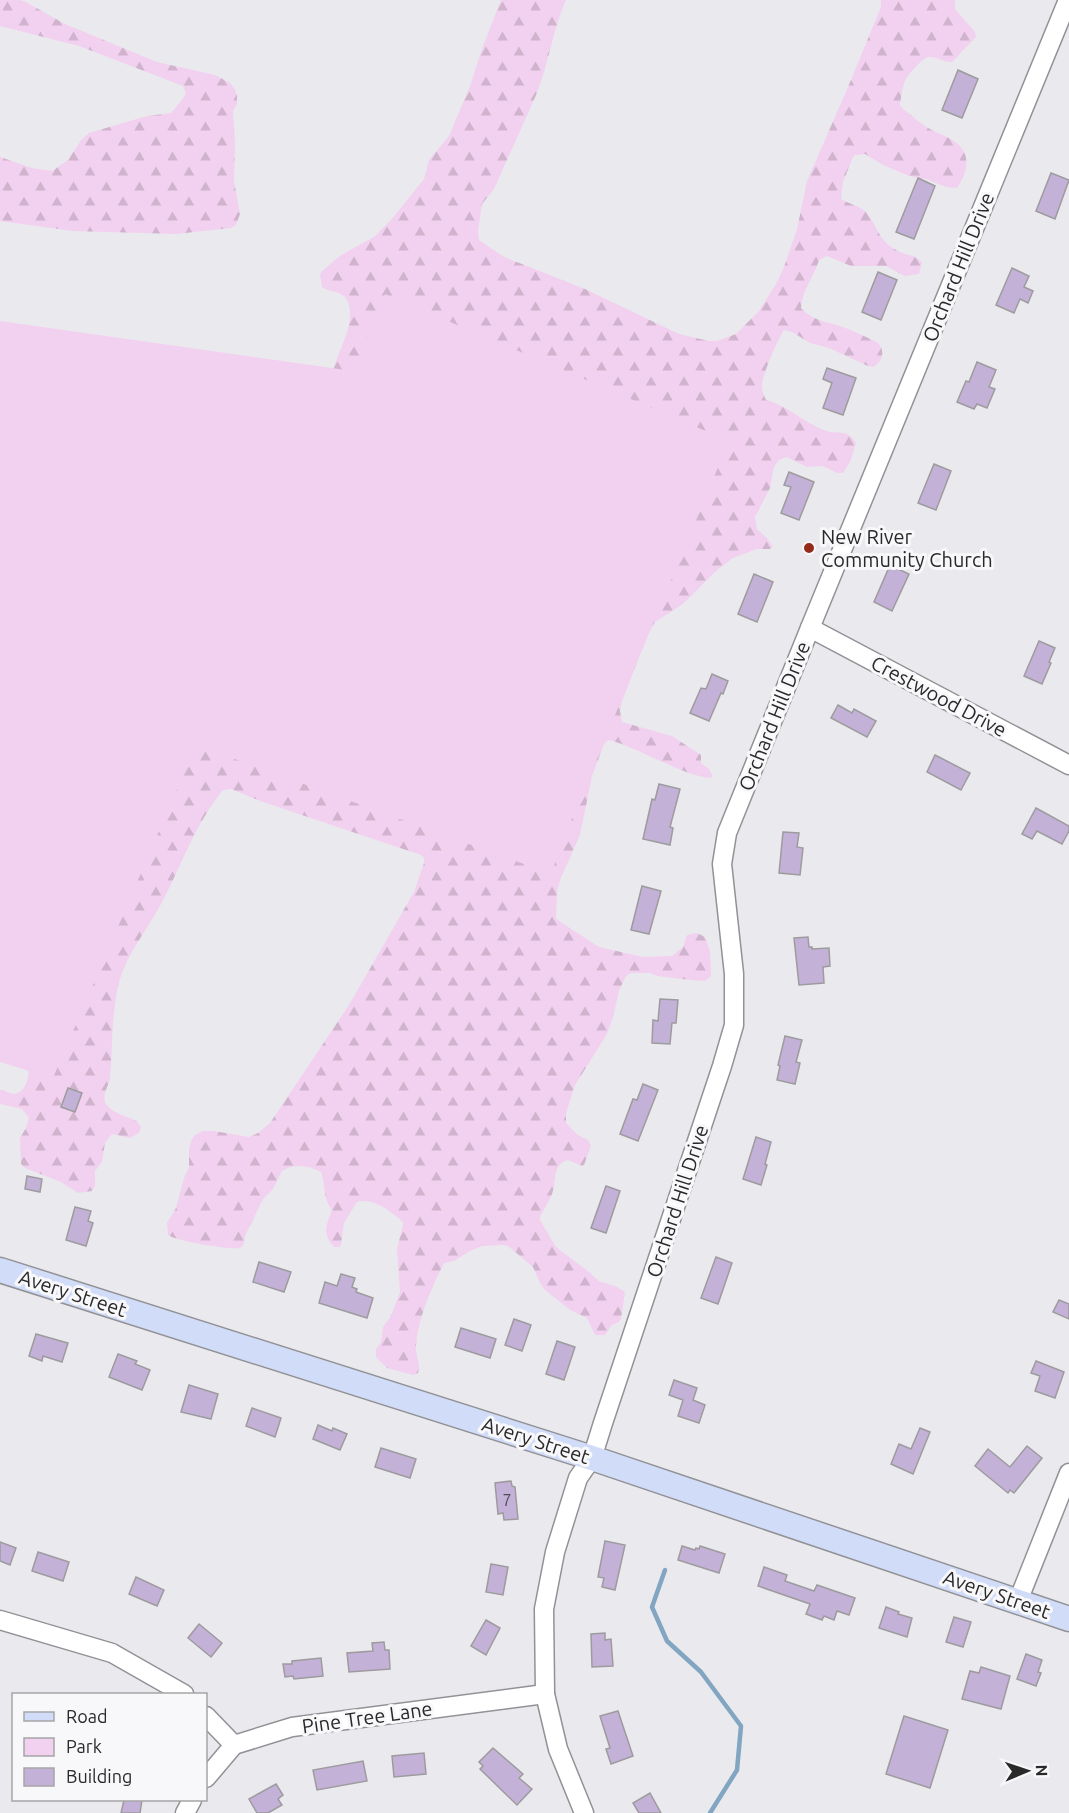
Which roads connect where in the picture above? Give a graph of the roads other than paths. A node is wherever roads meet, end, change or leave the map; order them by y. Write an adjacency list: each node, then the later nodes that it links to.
1 (1068, 0): 2 (street, Orchard Hill Drive)
2 (810, 628): 3 (street, Crestwood Drive); 5 (street, Orchard Hill Drive)
3 (1068, 762)
4 (0, 1270): 5 (main road, Avery Street)
5 (591, 1458): 7 (main road, Avery Street); 11 (street, Orchard Hill Drive)
6 (1069, 1473): 7 (street)
7 (1018, 1601): 8 (main road, Avery Street)
8 (1069, 1619)
9 (0, 1620): 10 (street)
10 (181, 1693)
11 (545, 1694): 13 (street, Pine Tree Lane); 15 (street, Orchard Hill Drive)
12 (207, 1717): 13 (street)
13 (234, 1745): 14 (street)
14 (207, 1777)
15 (584, 1813)

